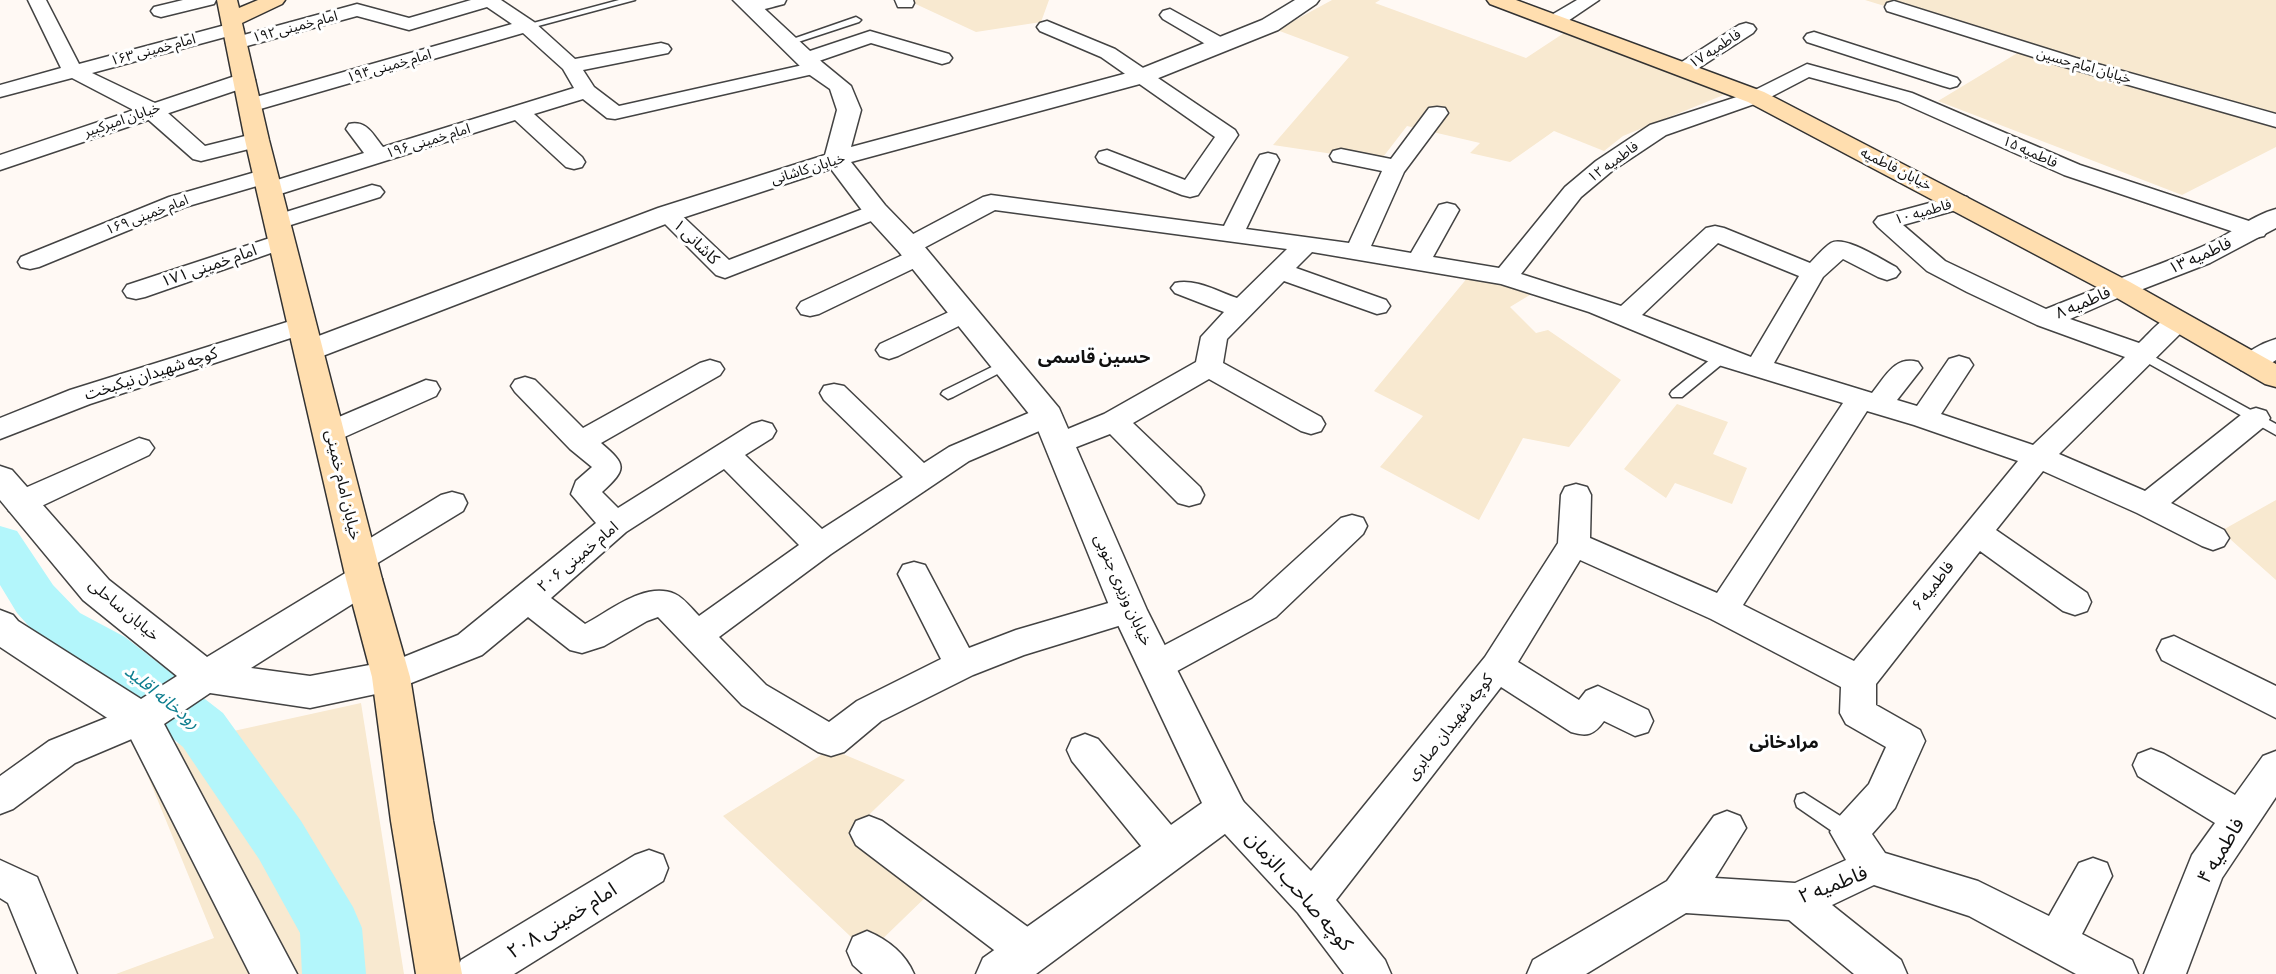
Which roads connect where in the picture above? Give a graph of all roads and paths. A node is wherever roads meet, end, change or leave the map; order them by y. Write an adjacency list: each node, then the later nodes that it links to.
1 (37, 0): 31 (street)
2 (207, 0): 13 (street)
3 (275, 0): 17 (main road)
4 (491, 0): 11 (street, امام خمینی ۱۹۲); 18 (street)
5 (630, 0): 18 (lane)
6 (777, 0): 10 (street)
7 (1309, 0): 23 (street, خیابان کاشانی)
8 (1497, 0): 16 (main road, خیابان فاطمیه)
9 (1590, 0): 16 (street)
10 (747, 3): 22 (street)
11 (354, 5): 17 (street, امام خمینی ۱۹۲)
12 (1894, 7): 41 (street, خیابان امام حسین)
13 (161, 11)
14 (1170, 15): 23 (street)
15 (856, 20): 22 (lane)
16 (1555, 21): 29 (main road, خیابان فاطمیه)
17 (232, 23): 31 (street, امام خمینی ۱۶۳); 36 (main road, خیابان امام خمینی)
18 (527, 26): 28 (street); 36 (street, امام خمینی ۱۹۴)
19 (1047, 27): 32 (street)
20 (1746, 29): 29 (street, فاطمیه ۱۷)
21 (1814, 38): 25 (street)
22 (789, 42): 27 (street)
23 (1221, 45): 32 (street, خیابان کاشانی)
24 (662, 49): 28 (street)
25 (1851, 49): 30 (street); 33 (street)
26 (942, 58): 27 (street)
27 (810, 64): 35 (street); 47 (street)
28 (571, 66): 35 (street)
29 (1684, 69): 37 (main road, خیابان فاطمیه)
30 (1807, 70): 37 (street); 58 (street, فاطمیه ۱۵)
31 (73, 71): 34 (street, امام خمینی ۱۶۳); 38 (street)
32 (1143, 76): 46 (street); 47 (street, خیابان کاشانی)
33 (1950, 82)
34 (0, 91)
35 (586, 91): 39 (street, امام خمینی ۱۹۶)
36 (247, 93): 38 (street, خیابان امیرکبیر); 43 (main road, خیابان امام خمینی)
37 (1756, 97): 54 (main road, خیابان فاطمیه); 69 (street, فاطمیه ۱۲)
38 (151, 110): 43 (street); 50 (street, خیابان امیرکبیر)
39 (519, 112): 44 (street, امام خمینی ۱۹۶); 49 (street)
40 (1437, 113): 51 (street)
41 (2276, 121)
42 (357, 129): 44 (street)
43 (257, 140): 52 (main road, خیابان امام خمینی)
44 (378, 156): 52 (street, امام خمینی ۱۹۶)
45 (1341, 156): 51 (street)
46 (1107, 157)
47 (836, 159): 56 (street, خیابان وزیری جنوبی); 57 (street, خیابان کاشانی)
48 (1268, 160): 60 (street)
49 (574, 162)
50 (0, 163)
51 (1397, 167): 62 (street)
52 (268, 183): 59 (main road, خیابان امام خمینی); 64 (street, امام خمینی ۱۶۹)
53 (372, 192): 59 (street, امام خمینی ۱۷۱)
54 (1959, 202): 71 (main road, خیابان فاطمیه); 78 (street, فاطمیه ۱۰)
55 (1447, 210): 65 (street)
56 (876, 212): 57 (street, کاشانی ۱); 63 (street, خیابان وزیری جنوبی)
57 (667, 214): 80 (street, خیابان کاشانی)
58 (2266, 224): 71 (street, فاطمیه ۱۳)
59 (280, 232): 72 (street, امام خمینی ۱۷۱); 80 (main road, خیابان امام خمینی)
60 (1232, 235): 61 (street); 63 (street)
61 (1306, 244): 62 (street); 66 (street)
62 (1357, 251): 65 (street)
63 (914, 252): 74 (street); 76 (street, خیابان وزیری جنوبی)
64 (30, 262)
65 (1418, 262): 69 (street)
66 (1281, 271): 73 (street); 75 (street)
67 (1887, 272): 68 (street)
68 (1813, 273): 77 (street); 91 (street)
69 (1504, 277): 77 (street)
70 (1184, 288): 75 (street)
71 (2120, 288): 78 (street, فاطمیه ۸); 79 (main road, خیابان فاطمیه)
72 (136, 291)
73 (1377, 306)
74 (810, 308)
75 (1242, 309): 88 (street)
76 (964, 313): 82 (street); 85 (street, خیابان وزیری جنوبی)
77 (1624, 317): 84 (street)
78 (2046, 319): 83 (street)
79 (2178, 321): 83 (street, فاطمیه ۶); 86 (main road, خیابان فاطمیه)
80 (306, 338): 103 (street, کوچه شهیدان نیکبخت); 106 (main road, خیابان امام خمینی)
81 (2276, 348): 86 (street)
82 (888, 350)
83 (2142, 354): 102 (lane); 110 (street, فاطمیه ۶)
84 (1722, 357): 91 (street); 97 (lane)
85 (1006, 364): 96 (lane); 104 (street, خیابان وزیری جنوبی)
86 (2251, 364): 92 (main road, خیابان فاطمیه)
87 (1959, 366): 99 (street)
88 (1209, 367): 100 (street); 101 (street)
89 (1908, 368): 98 (street)
90 (710, 369): 107 (street)
91 (1757, 369): 98 (street)
92 (2276, 378)
93 (525, 386): 107 (street)
94 (426, 389): 106 (street)
95 (834, 393): 111 (street)
96 (948, 394)
97 (1677, 394)
98 (1869, 402): 99 (street); 127 (street)
99 (1924, 418): 110 (street)
100 (1114, 421): 104 (street); 113 (street)
101 (1311, 424)
102 (2266, 424): 116 (street)
103 (0, 429)
104 (1054, 429): 111 (street); 128 (street, خیابان وزیری جنوبی)
105 (762, 431): 109 (street, امام خمینی ۲۰۶)
106 (330, 432): 123 (main road, خیابان امام خمینی)
107 (580, 442): 117 (street)
108 (139, 448): 112 (street)
109 (726, 454): 117 (street, امام خمینی ۲۰۶); 122 (street)
110 (2038, 457): 116 (street); 119 (street, فاطمیه ۶)
111 (922, 478): 122 (street)
112 (10, 491): 137 (street, خیابان ساحلی)
113 (1189, 495)
114 (1576, 495): 121 (street, کوچه شهیدان صابری)
115 (452, 503): 123 (street)
116 (2148, 505): 120 (street)
117 (615, 524): 125 (street, امام خمینی ۲۰۶)
118 (1352, 526): 133 (street)
119 (1976, 532): 126 (street); 136 (street, فاطمیه ۶)
120 (2213, 538)
121 (1574, 544): 127 (street); 134 (street, کوچه شهیدان صابری)
122 (820, 546): 130 (street)
123 (362, 569): 135 (main road, خیابان امام خمینی); 137 (street)
124 (914, 574): 132 (street)
125 (528, 599): 130 (street); 135 (street, امام خمینی ۲۰۶)
126 (2075, 602)
127 (1723, 609): 136 (street)
128 (1129, 610): 132 (street); 133 (street, خیابان وزیری جنوبی)
129 (2, 630): 139 (street)
130 (696, 636): 132 (street)
131 (2174, 650): 138 (street)
132 (961, 665)
133 (1156, 666): 146 (street, خیابان وزیری جنوبی)
134 (1497, 667): 140 (street); 157 (street, کوچه شهیدان صابری)
135 (391, 677): 137 (street); 163 (main road, خیابان امام خمینی)
136 (1859, 680): 149 (street)
137 (199, 681): 139 (street)
138 (2276, 704)
139 (150, 713): 144 (street); 162 (street)
140 (1635, 721)
141 (1085, 750): 151 (street)
142 (2151, 765): 147 (street)
143 (2276, 767): 147 (street, فاطمیه ۴)
144 (0, 797)
145 (1804, 801): 149 (lane)
146 (1226, 809): 151 (street); 157 (street, کوچه صاحب الزمان)
147 (2240, 818): 169 (street, فاطمیه ۴)
148 (1727, 828): 156 (street)
149 (1849, 832): 152 (street)
150 (869, 833): 160 (street)
151 (1169, 851): 160 (street)
152 (1872, 867): 158 (street, فاطمیه ۲); 159 (street, فاطمیه ۲)
153 (649, 868): 164 (street, امام خمینی ۲۰۸)
154 (2093, 876): 159 (street)
155 (0, 878): 161 (street)
156 (1681, 894): 158 (street, فاطمیه ۲); 166 (street)
157 (1312, 900): 165 (street, کوچه صاحب الزمان)
158 (1797, 902): 167 (street)
159 (2056, 942): 168 (street, فاطمیه ۲)
160 (1014, 963)
161 (57, 973)
162 (274, 974)
163 (439, 974)
164 (476, 974)
165 (1370, 974)
166 (1548, 974)
167 (1886, 974)
168 (2118, 974)
169 (2165, 974)

